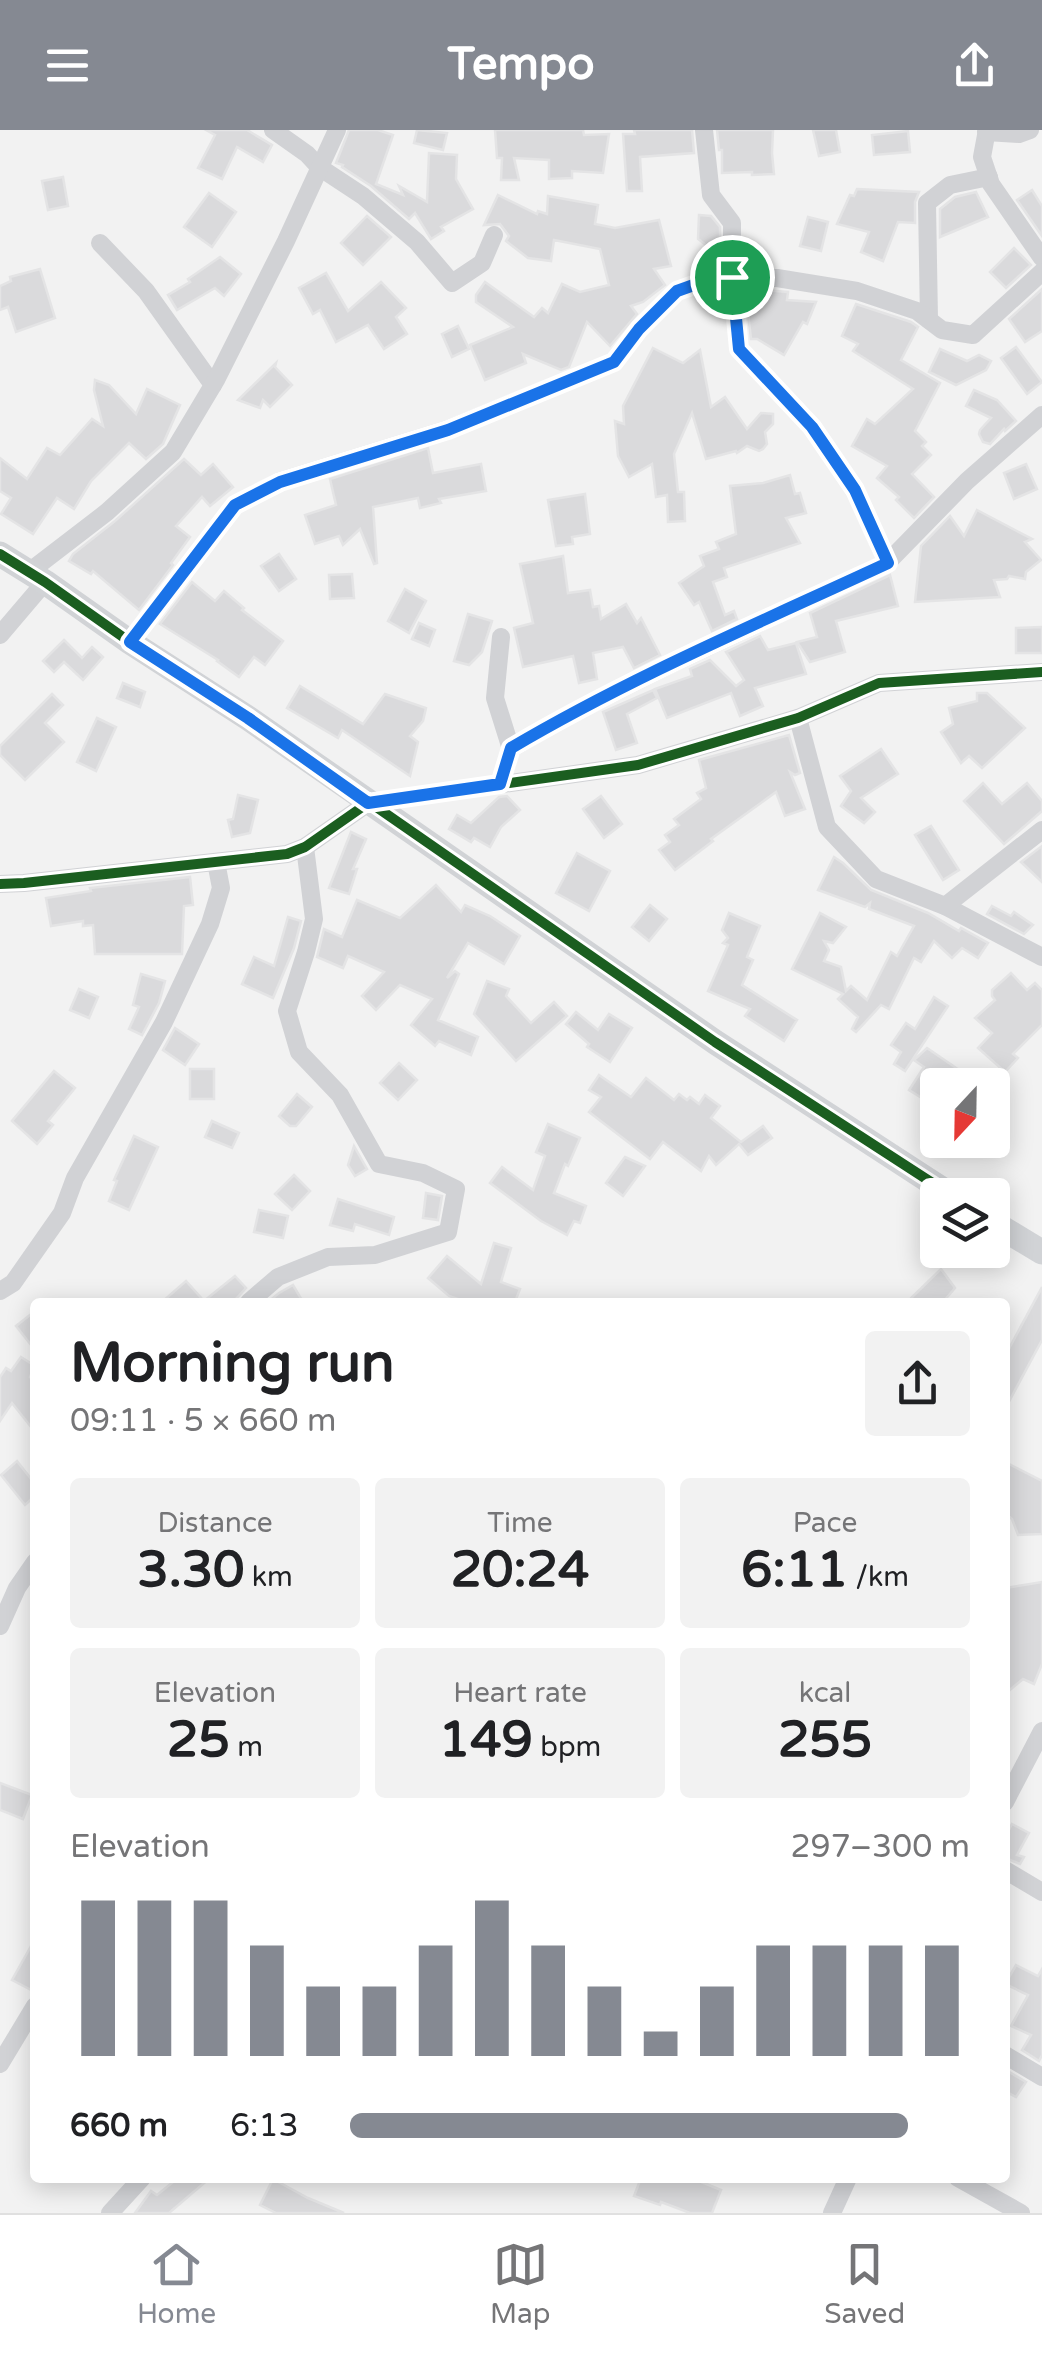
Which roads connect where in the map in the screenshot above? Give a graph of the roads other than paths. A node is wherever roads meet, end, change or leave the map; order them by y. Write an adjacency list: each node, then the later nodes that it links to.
1 (273, 130): 6 (street)
2 (337, 130): 6 (street)
3 (704, 130): 12 (street)
4 (1030, 130): 5 (street)
5 (987, 131): 7 (street)
6 (319, 167): 8 (street); 14 (street)
7 (989, 177): 10 (street); 13 (street)
8 (494, 236)
9 (100, 243): 14 (street)
10 (1042, 258)
11 (1042, 272): 13 (street)
12 (732, 277): 13 (street); 17 (street); 21 (street)
13 (929, 320)
14 (213, 385): 18 (street)
15 (1042, 415): 17 (street)
16 (0, 554): 18 (street)
17 (888, 563): 24 (street)
18 (37, 577): 19 (street); 21 (street)
19 (0, 635)
20 (501, 637): 24 (street)
21 (130, 642): 26 (street)
22 (1042, 672): 23 (street)
23 (798, 718): 25 (street); 31 (street)
24 (511, 748): 25 (street)
25 (500, 784): 26 (street)
26 (368, 803): 28 (street); 33 (street)
27 (1042, 830): 31 (street)
28 (305, 847): 29 (street); 37 (street)
29 (216, 862): 30 (street); 36 (street)
30 (0, 884)
31 (945, 906): 32 (street)
32 (1042, 957)
33 (925, 1178)
34 (1010, 1233): 35 (street)
35 (1042, 1252)
36 (0, 1292)
37 (253, 1298)
38 (30, 1569): 39 (street)
39 (0, 1626)
40 (1042, 1731): 41 (street)
41 (1010, 1792)
42 (1010, 1873): 43 (street)
43 (1042, 1892)
44 (30, 2014): 46 (street)
45 (1010, 2058): 47 (street)
46 (0, 2064)
47 (1042, 2077)
48 (137, 2183): 51 (street)
49 (846, 2183): 52 (street)
50 (967, 2183): 53 (street)
51 (110, 2213)
52 (832, 2213)
53 (1021, 2213)

